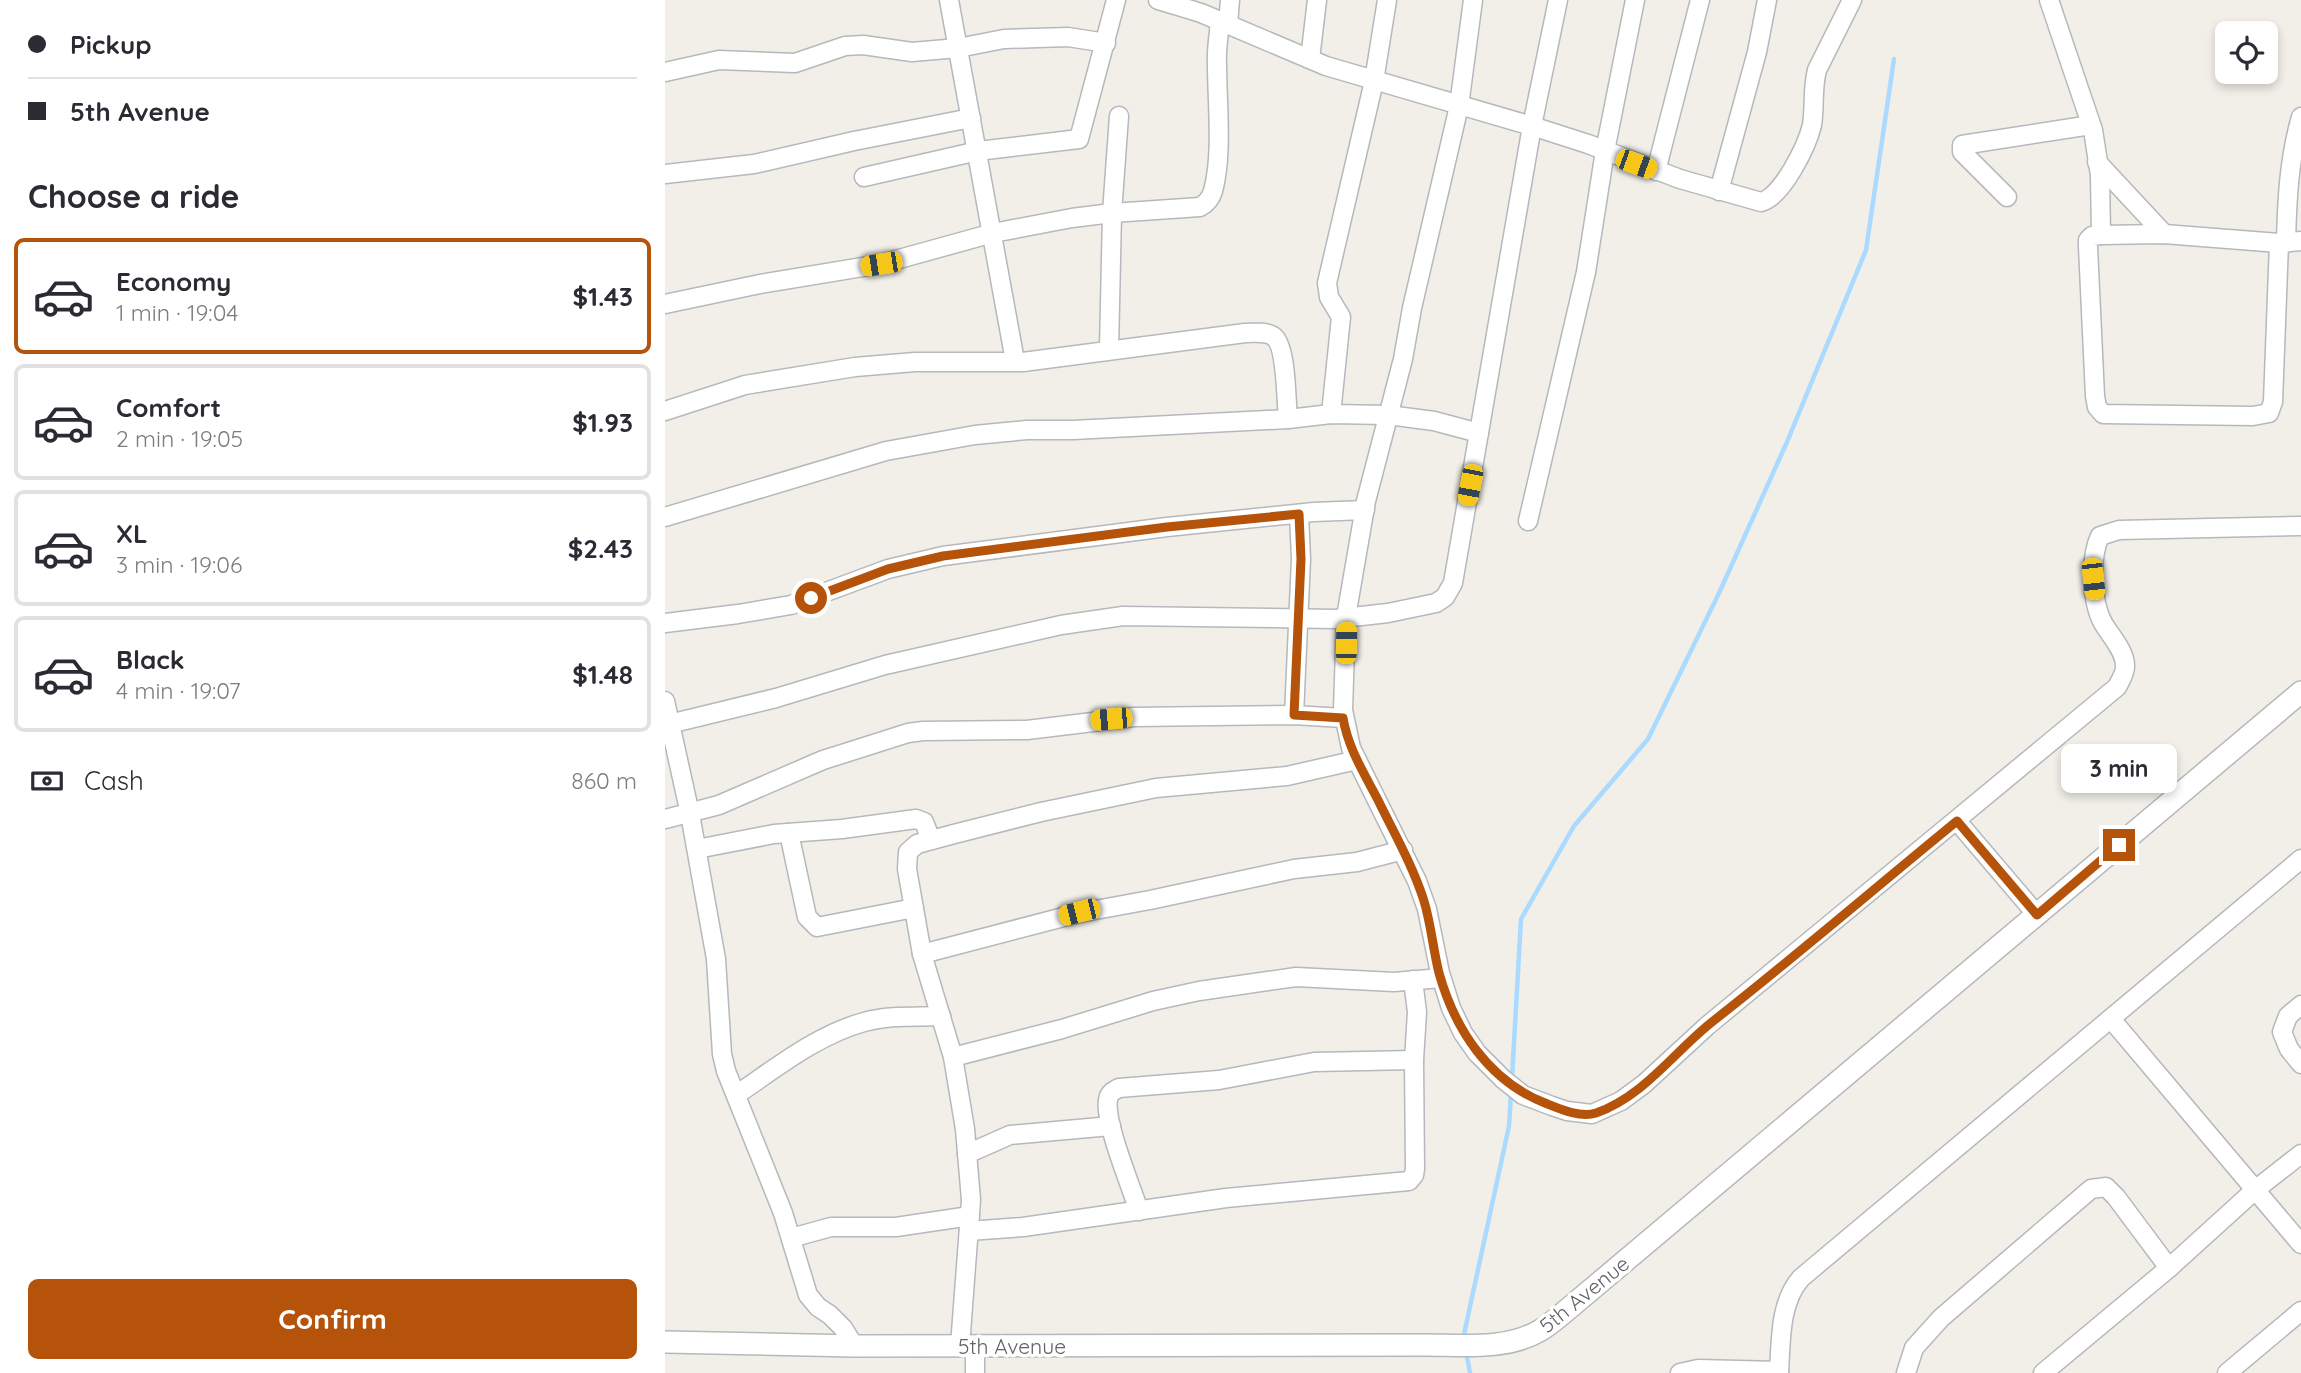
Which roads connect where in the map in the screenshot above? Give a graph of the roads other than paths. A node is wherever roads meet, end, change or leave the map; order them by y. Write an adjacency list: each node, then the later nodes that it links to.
1 (949, 0): 16 (street)
2 (1116, 0): 15 (street)
3 (1158, 0): 14 (street)
4 (1230, 0): 14 (street)
5 (1317, 0): 17 (street)
6 (1387, 0): 19 (street)
7 (1473, 0): 20 (street)
8 (1558, 0): 25 (street)
9 (1635, 0): 27 (street)
10 (1700, 0): 29 (street)
11 (1767, 0): 32 (street)
12 (1852, 0): 32 (street)
13 (2049, 0): 24 (street)
14 (1224, 22): 17 (street); 34 (street)
15 (1106, 43): 16 (street); 26 (street)
16 (958, 48): 18 (street); 23 (street)
17 (1310, 59): 19 (street)
18 (665, 72)
19 (1374, 81): 20 (street); 43 (street)
20 (1459, 106): 25 (street); 44 (street)
21 (1119, 116): 34 (street)
22 (2301, 117): 38 (street)
23 (971, 118): 26 (street); 30 (street)
24 (2091, 124): 28 (street); 33 (street)
25 (1532, 126): 27 (street); 46 (street)
26 (978, 151): 31 (street); 35 (street)
27 (1605, 151): 29 (street); 50 (street)
28 (2097, 162): 36 (street); 37 (street)
29 (1656, 171): 32 (street)
30 (665, 174)
31 (864, 177)
32 (1719, 191)
33 (2007, 197)
34 (1112, 213): 35 (street); 40 (street)
35 (993, 233): 39 (street); 41 (street)
36 (2164, 234): 37 (street); 38 (street)
37 (2101, 235): 38 (street)
38 (2289, 242)
39 (665, 304)
40 (1109, 350): 41 (street); 45 (street)
41 (1015, 361): 42 (street)
42 (665, 411)
43 (1331, 414): 44 (street); 45 (street)
44 (1388, 415): 46 (street); 47 (street)
45 (1288, 419): 49 (street)
46 (1479, 433): 52 (street)
47 (1365, 510): 48 (street); 52 (street)
48 (1299, 514): 53 (street); 54 (street)
49 (665, 517)
50 (1528, 521)
51 (2301, 526): 63 (street)
52 (1346, 617): 53 (street); 58 (street)
53 (1299, 618): 57 (street); 59 (street)
54 (665, 623)
55 (2301, 692): 70 (street, 5th Avenue)
56 (665, 701): 59 (street)
57 (1294, 715): 58 (street); 61 (street)
58 (1343, 718): 60 (street)
59 (667, 724): 61 (street)
60 (1357, 760): 65 (street); 67 (street)
61 (690, 814): 62 (street); 66 (street)
62 (665, 819)
63 (1957, 821): 70 (street); 72 (street)
64 (789, 833): 65 (street); 66 (street); 69 (street)
65 (931, 840): 69 (street)
66 (697, 849): 80 (street)
67 (1403, 850): 71 (street); 72 (street)
68 (2301, 859): 76 (street)
69 (914, 908): 71 (street)
70 (2037, 915): 93 (street, 5th Avenue)
71 (922, 954): 75 (street)
72 (1441, 978): 73 (street)
73 (1413, 980): 77 (street); 78 (street)
74 (2301, 1005): 79 (street)
75 (941, 1016): 77 (street); 80 (street)
76 (2111, 1019): 84 (street); 94 (street)
77 (953, 1057): 82 (street)
78 (1414, 1060): 81 (street); 85 (street)
79 (2301, 1064)
80 (736, 1095): 87 (street)
81 (1111, 1126): 82 (street); 85 (street)
82 (967, 1154): 86 (street)
83 (2301, 1154): 84 (street)
84 (2255, 1190): 88 (street); 89 (street)
85 (1139, 1211): 86 (street)
86 (970, 1224): 87 (street); 93 (street)
87 (791, 1238): 92 (street)
88 (2301, 1244)
89 (2169, 1268): 97 (street); 98 (street)
90 (2301, 1311): 99 (street)
91 (665, 1342): 92 (street, 5th Avenue)
92 (854, 1346): 93 (street, 5th Avenue)
93 (968, 1346): 95 (street)
94 (1779, 1372): 96 (street)
95 (975, 1373)
96 (1680, 1373)
97 (1906, 1373)
98 (2043, 1373)
99 (2227, 1373)

